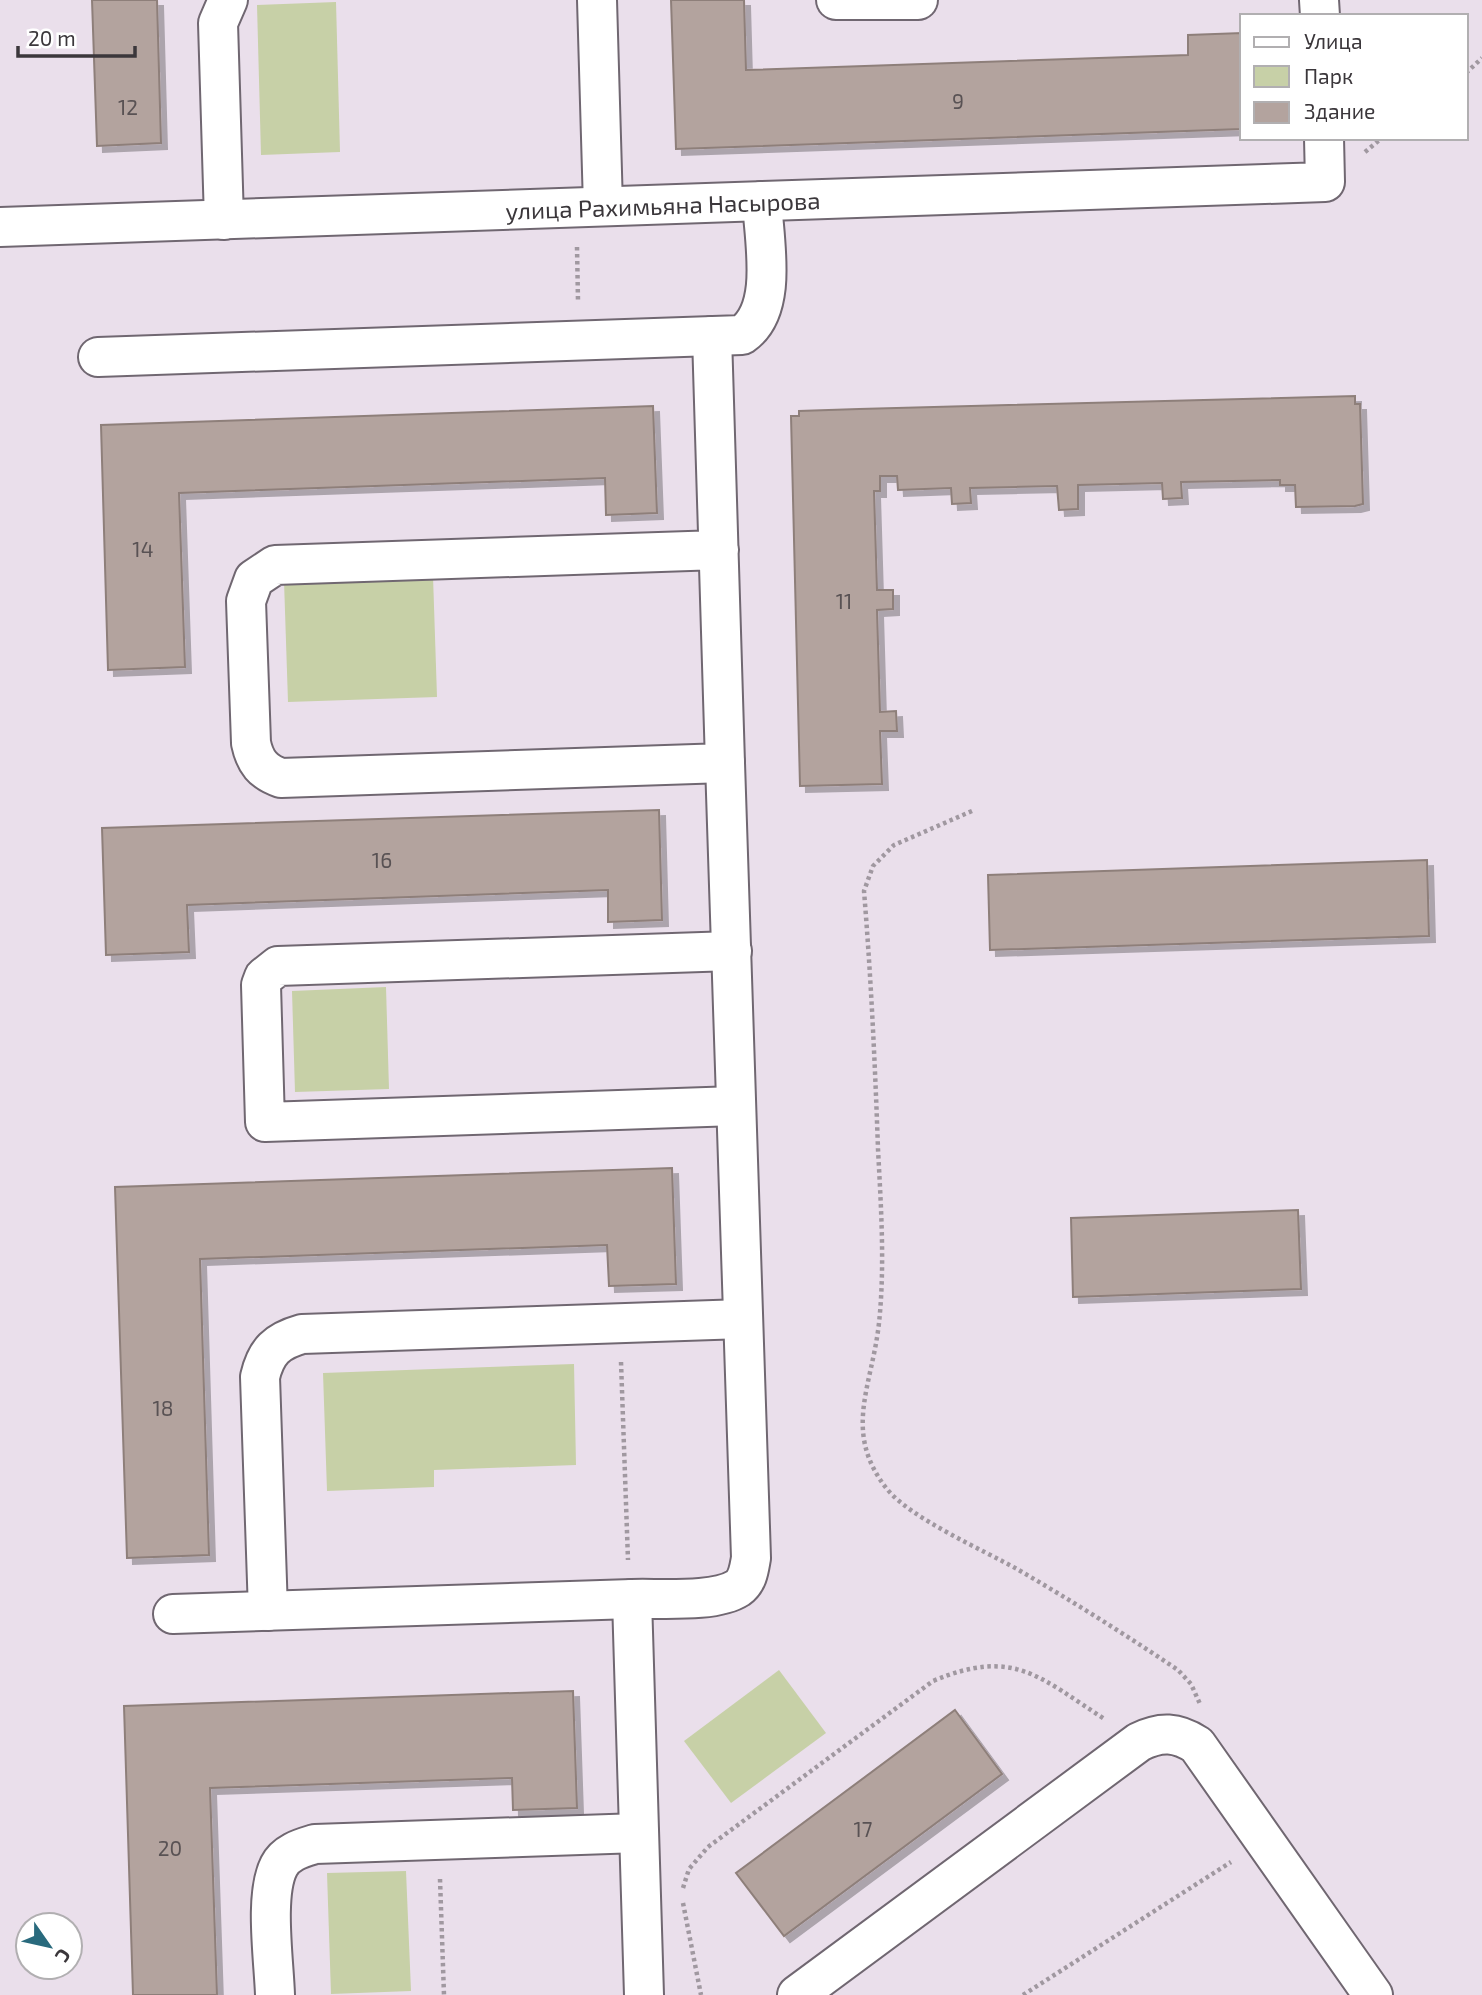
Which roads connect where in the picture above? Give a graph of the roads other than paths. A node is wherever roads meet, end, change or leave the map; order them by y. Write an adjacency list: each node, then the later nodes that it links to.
1 (228, 0): 8 (street)
2 (597, 0): 7 (street)
3 (836, 0): 4 (street)
4 (918, 0)
5 (1324, 140): 6 (street, улица Рахимьяна Насырова)
6 (762, 201): 7 (street, улица Рахимьяна Насырова); 10 (street)
7 (590, 207): 8 (street, улица Рахимьяна Насырова)
8 (224, 220): 9 (street, улица Рахимьяна Насырова)
9 (0, 227)
10 (712, 336): 11 (street); 12 (street)
11 (98, 357)
12 (719, 551): 13 (street); 13 (street)
13 (725, 763): 14 (street)
14 (732, 951): 15 (street); 15 (street)
15 (736, 1106): 16 (street)
16 (743, 1319): 17 (street); 18 (street)
17 (631, 1599): 18 (street); 20 (street)
18 (268, 1611): 19 (street)
19 (173, 1614)
20 (639, 1833): 21 (street); 22 (street)
21 (275, 1995)
22 (644, 1995)
23 (797, 1995): 24 (street)
24 (1373, 1995)

